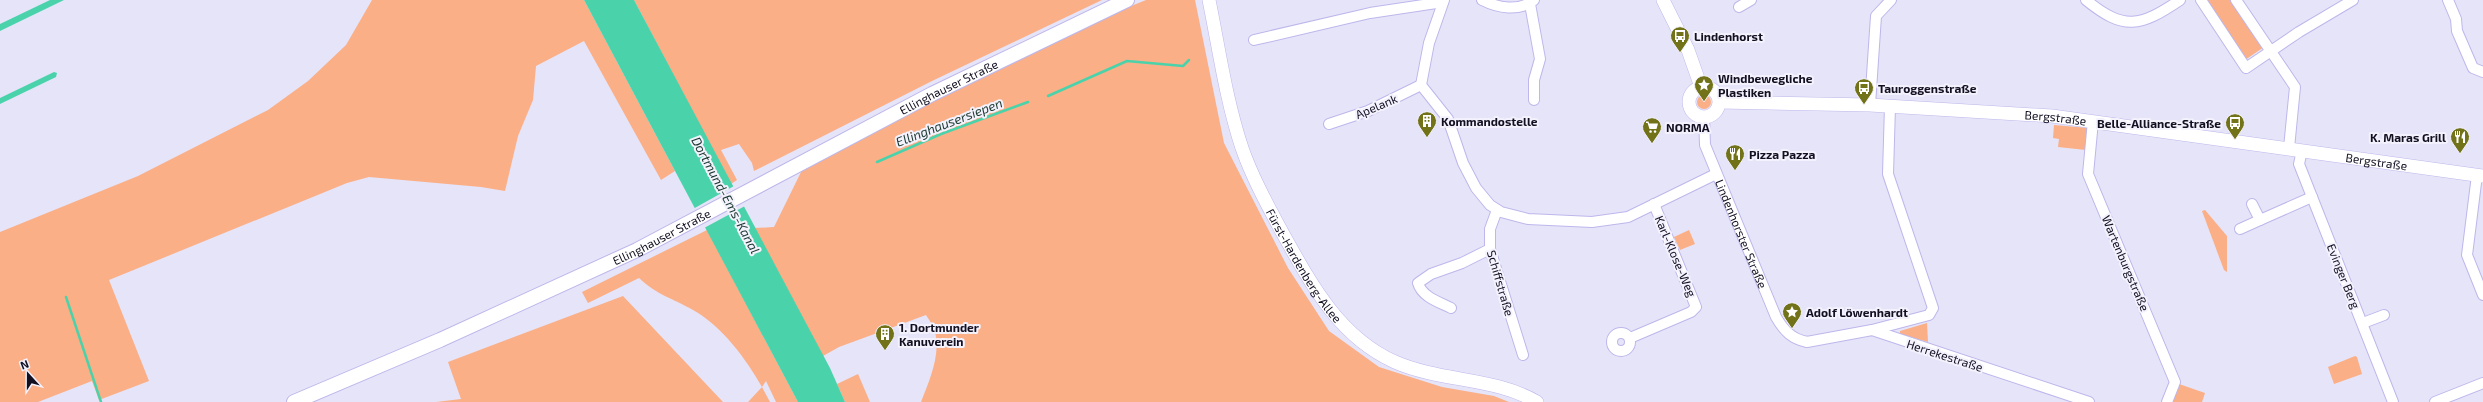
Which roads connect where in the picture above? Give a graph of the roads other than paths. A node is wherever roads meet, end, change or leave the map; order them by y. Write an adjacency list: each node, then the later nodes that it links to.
1 (1127, 0): 48 (main road, Ellinghauser Straße)
2 (1209, 0): 49 (street, Fürst-Hardenberg-Allee)
3 (1482, 0): 14 (street)
4 (1663, 0): 20 (street)
5 (1751, 0): 15 (street)
6 (1891, 0): 23 (street)
7 (2086, 0): 8 (street)
8 (2180, 0)
9 (2201, 0): 17 (street)
10 (2236, 0): 17 (street)
11 (2353, 0): 17 (street)
12 (2448, 0): 18 (street)
13 (1444, 1): 16 (street); 19 (street)
14 (1532, 2): 21 (street)
15 (1739, 7)
16 (1254, 40)
17 (2271, 51): 28 (street)
18 (2483, 72)
19 (1421, 85): 27 (street, Apelank); 35 (street)
20 (1701, 87): 22 (street); 25 (street)
21 (1534, 100)
22 (1720, 102): 23 (street, Bergstraße); 25 (street)
23 (1870, 105): 24 (street, Bergstraße)
24 (1890, 106): 26 (street, Bergstraße); 43 (street)
25 (1704, 117): 30 (street, Lindenhorster Straße)
26 (2093, 121): 28 (street, Bergstraße); 51 (street, Wartenburgstraße)
27 (1330, 124)
28 (2289, 148): 29 (street, Bergstraße)
29 (2302, 150): 31 (street, Bergstraße); 32 (street, Evinger Berg)
30 (1716, 174): 33 (street); 45 (street, Lindenhorster Straße)
31 (2480, 176): 39 (street)
32 (2312, 197): 36 (street); 42 (street, Evinger Berg)
33 (1654, 204): 35 (street); 44 (street, Karl-Klose-Weg)
34 (2252, 204): 36 (street)
35 (1497, 210): 38 (street, Schiffstraße)
36 (2260, 220): 37 (street)
37 (2240, 229)
38 (1490, 248): 40 (street); 46 (street, Schiffstraße)
39 (2483, 295)
40 (1451, 308)
41 (2384, 315): 42 (street)
42 (2363, 323): 52 (street, Evinger Berg)
43 (1872, 330): 45 (street, Herrekestraße); 50 (street, Herrekestraße)
44 (1630, 338)
45 (1798, 340)
46 (1523, 355)
47 (2483, 383): 53 (street)
48 (294, 402)
49 (1538, 402)
50 (2089, 402)
51 (2167, 402)
52 (2393, 402)
53 (2435, 402)

